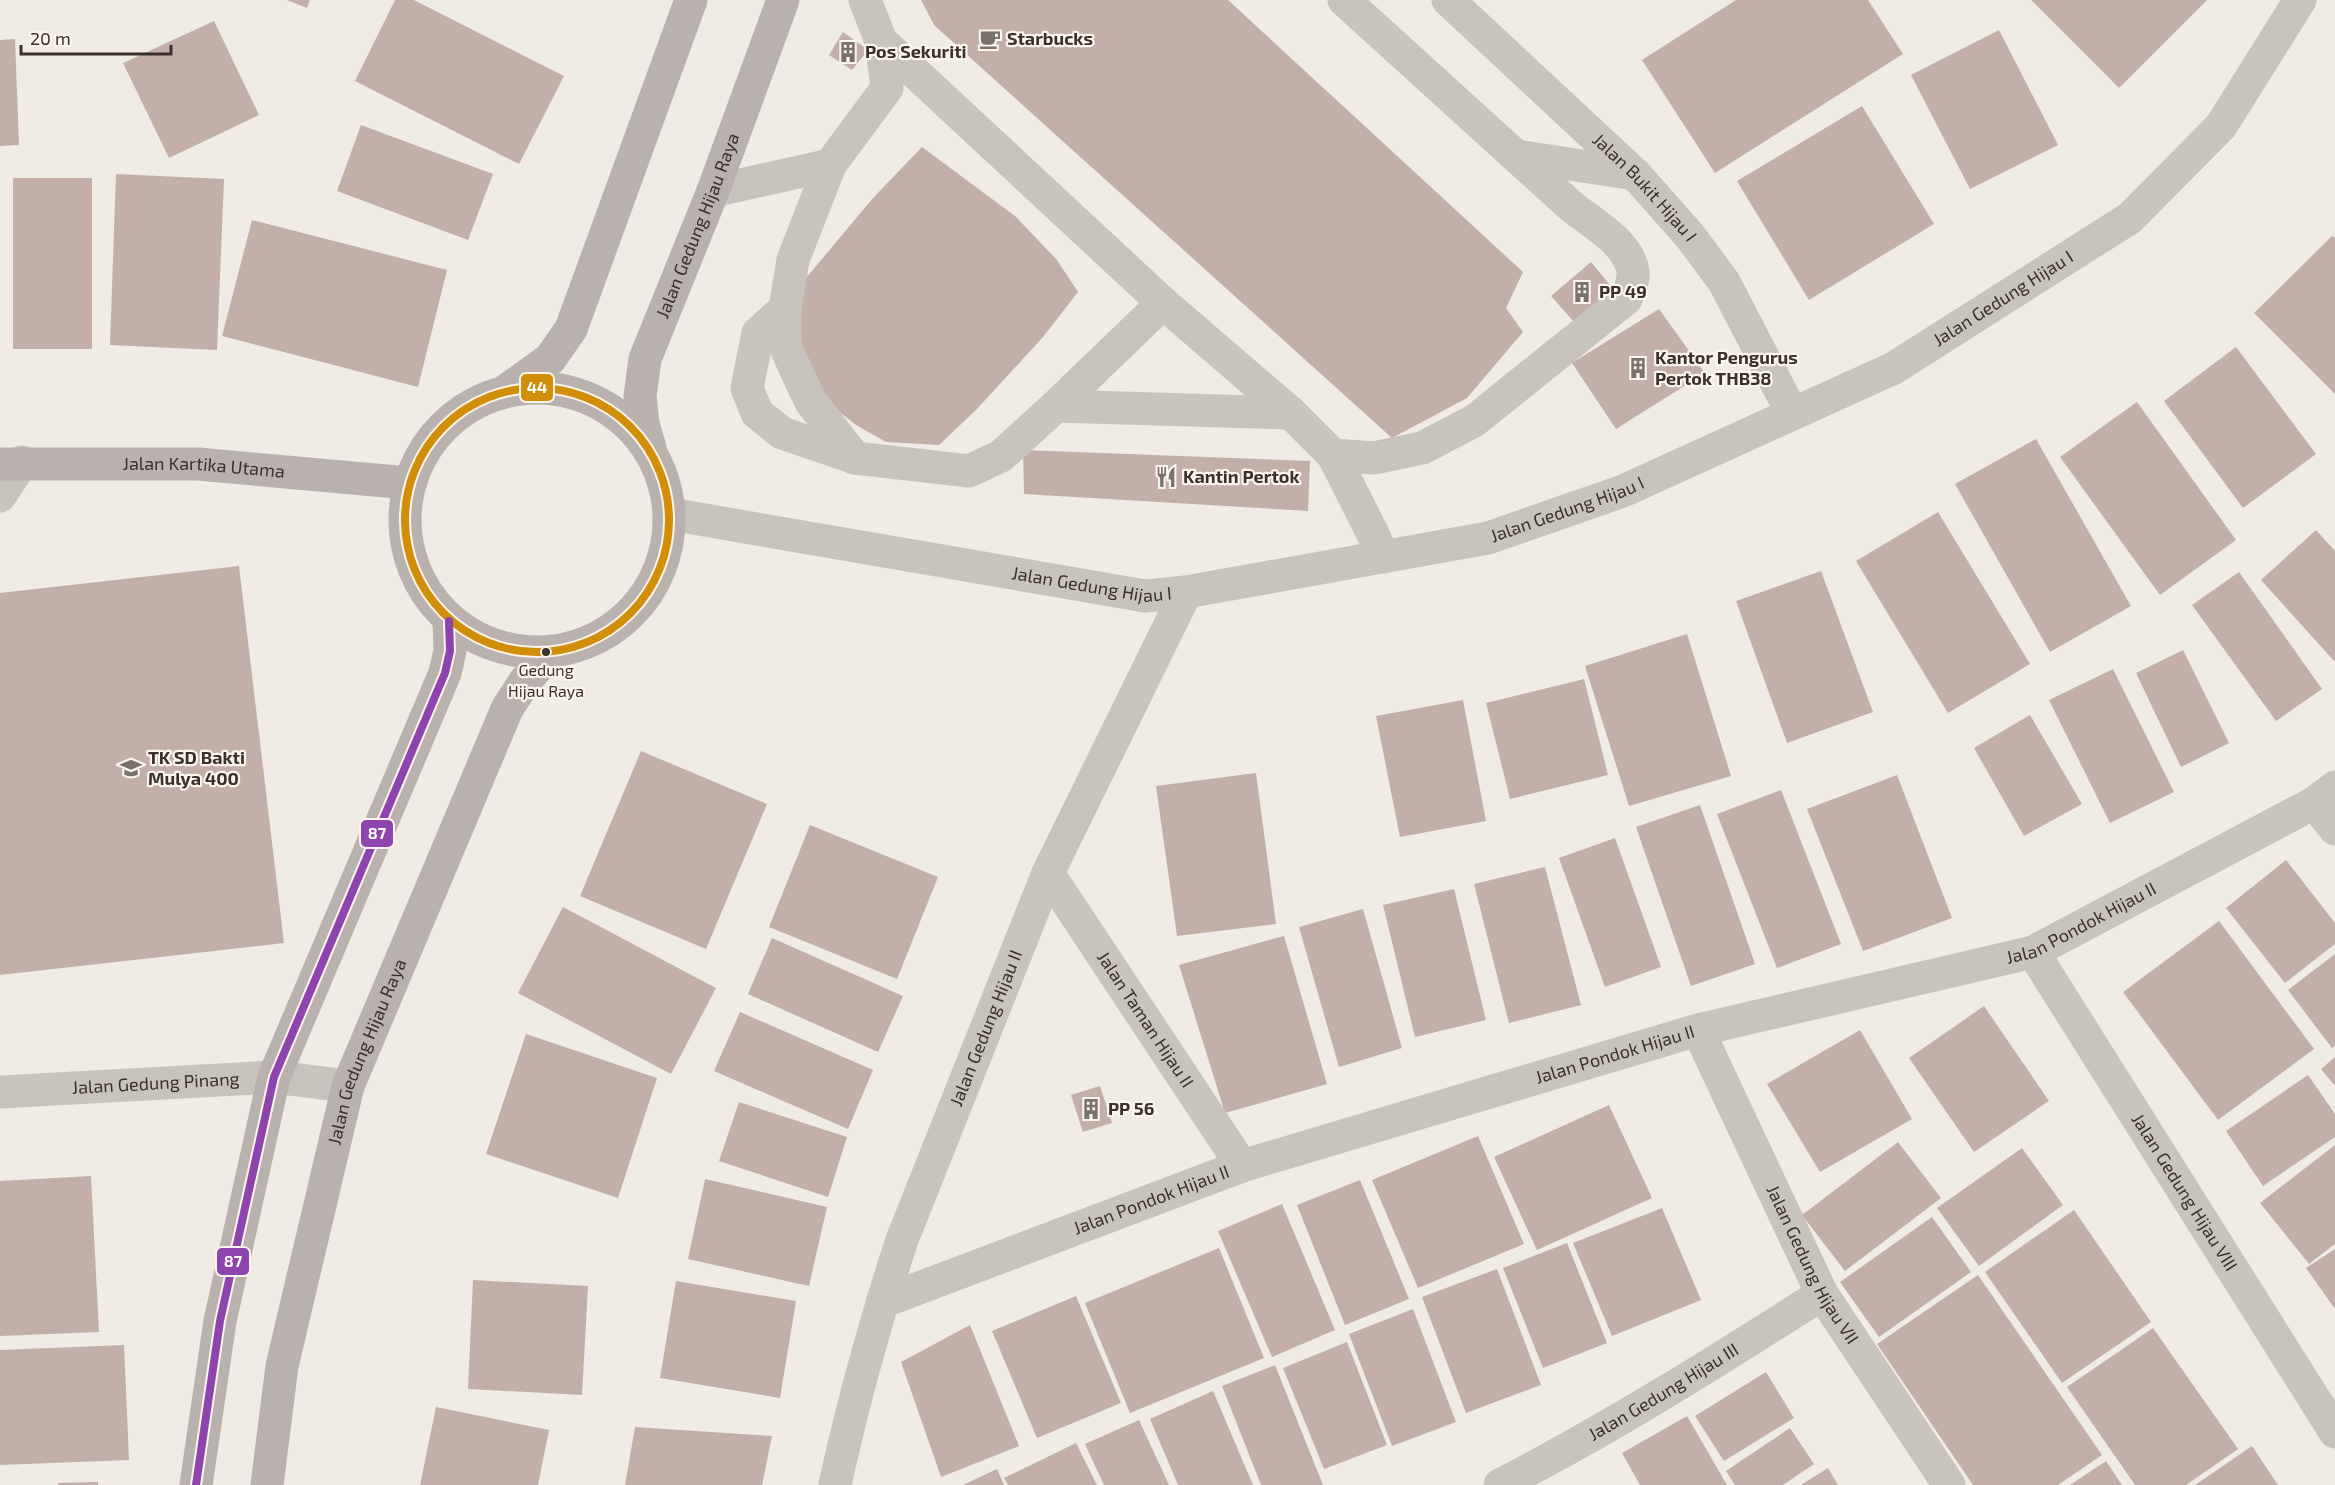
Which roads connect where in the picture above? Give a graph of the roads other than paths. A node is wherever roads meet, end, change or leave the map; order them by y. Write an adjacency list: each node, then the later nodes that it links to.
1 (692, 0): 14 (main road)
2 (783, 0): 11 (main road, Jalan Gedung Hijau Raya)
3 (1344, 0): 8 (street)
4 (1448, 0): 10 (street, Jalan Bukit Hijau I)
5 (2300, 0): 17 (street, Jalan Gedung Hijau I)
6 (868, 2): 7 (street)
7 (881, 42): 9 (street); 12 (street)
8 (1517, 156): 10 (street); 19 (street)
9 (830, 165): 11 (street); 13 (street)
10 (1635, 174): 17 (street, Jalan Bukit Hijau I)
11 (712, 190): 18 (main road, Jalan Gedung Hijau Raya)
12 (1163, 303): 15 (street); 16 (street)
13 (785, 309): 20 (street); 20 (street)
14 (507, 390): 18 (main road); 22 (main road)
15 (1056, 406): 16 (street); 20 (street)
16 (1291, 413): 19 (street)
17 (1792, 413): 25 (street, Jalan Gedung Hijau I)
18 (652, 454): 24 (main road)
19 (1333, 455): 25 (street)
20 (855, 458)
21 (11, 463): 22 (main road, Jalan Kartika Utama); 23 (street)
22 (408, 483): 27 (main road)
23 (0, 496)
24 (670, 514): 26 (street, Jalan Gedung Hijau I); 28 (main road)
25 (1383, 557): 26 (street, Jalan Gedung Hijau I)
26 (1186, 592): 31 (street, Jalan Gedung Hijau II)
27 (449, 621): 28 (main road); 34 (main road)
28 (552, 652): 35 (main road, Jalan Gedung Hijau Raya)
29 (2324, 795): 30 (street); 32 (street, Jalan Pondok Hijau II)
30 (2335, 830)
31 (1048, 873): 37 (street, Jalan Taman Hijau II); 39 (street, Jalan Gedung Hijau II)
32 (2033, 952): 33 (street, Jalan Pondok Hijau II); 40 (street, Jalan Gedung Hijau VIII)
33 (1698, 1030): 37 (street, Jalan Pondok Hijau II); 38 (street, Jalan Gedung Hijau VII)
34 (273, 1077): 35 (street, Jalan Gedung Pinang); 36 (street, Jalan Gedung Pinang); 41 (main road)
35 (348, 1086): 42 (main road, Jalan Gedung Hijau Raya)
36 (0, 1092)
37 (1242, 1166): 39 (street, Jalan Pondok Hijau II)
38 (1822, 1294): 44 (street, Jalan Gedung Hijau III); 45 (street, Jalan Gedung Hijau VII)
39 (882, 1302): 43 (street, Jalan Gedung Hijau II)
40 (2335, 1432)
41 (196, 1485)
42 (267, 1485)
43 (835, 1485)
44 (1500, 1485)
45 (1948, 1485)

